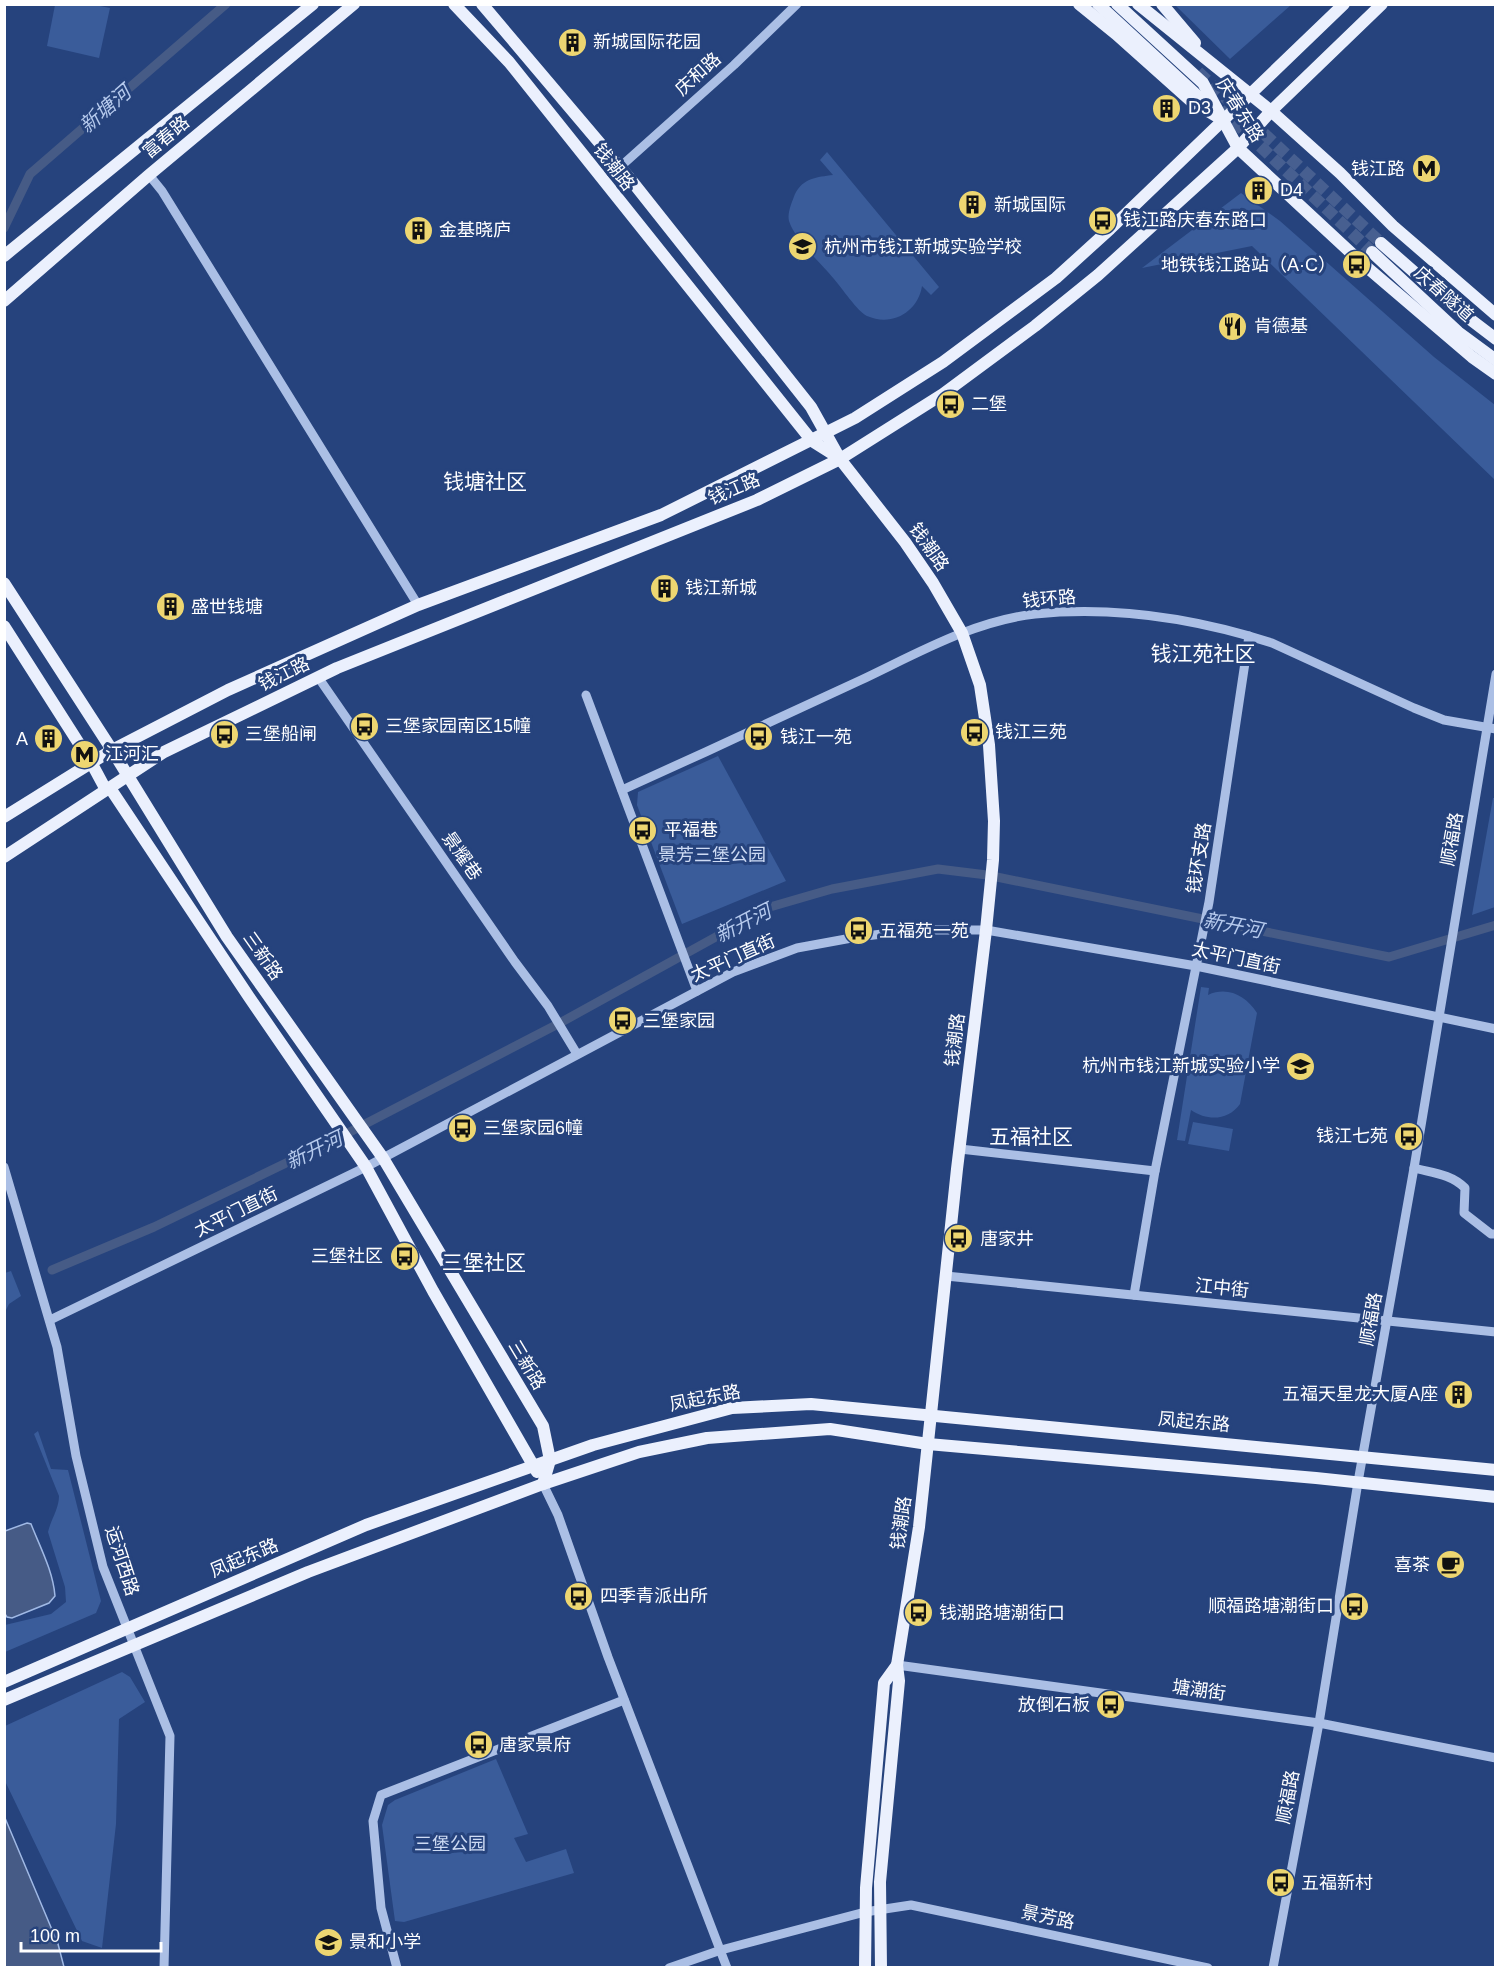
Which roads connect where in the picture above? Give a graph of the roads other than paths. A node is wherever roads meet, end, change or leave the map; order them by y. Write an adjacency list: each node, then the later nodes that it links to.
1 (313, 4): 20 (main road, 富春路)
2 (354, 4): 19 (main road, 富春路)
3 (454, 4): 27 (main road, 钱潮路)
4 (482, 4): 18 (main road, 钱潮路)
5 (797, 4): 18 (street, 庆和路)
6 (1079, 4): 16 (main road)
7 (1098, 4): 16 (main road)
8 (1117, 4): 16 (main road, 庆春东路)
9 (1138, 4): 13 (main road, 庆春东路)
10 (1162, 4): 13 (main road)
11 (1344, 4): 14 (main road, 钱江路)
12 (1382, 4): 15 (main road, 钱江路)
13 (1216, 66): 14 (main road, 庆春东路)
14 (1249, 94): 15 (main road, 庆春东路); 16 (main road, 钱江路)
15 (1271, 111): 17 (main road, 钱江路); 22 (main road, 庆春东路)
16 (1224, 120): 17 (main road, 庆春东路); 26 (main road, 钱江路)
17 (1238, 148): 25 (main road, 庆春东路); 28 (main road, 钱江路)
18 (620, 166): 26 (main road, 钱潮路)
19 (149, 175): 21 (main road, 富春路); 30 (street)
20 (4, 256)
21 (4, 301)
22 (1496, 315)
23 (1496, 339): 24 (main road, 庆春隧道)
24 (1496, 360)
25 (1496, 374)
26 (826, 434): 27 (main road, 钱江路); 28 (main road, 钱潮路)
27 (812, 441): 28 (main road, 钱潮路); 30 (main road, 钱江路)
28 (840, 459): 32 (main road, 钱潮路); 35 (main road, 钱江路)
29 (4, 583): 38 (main road, 三新路)
30 (418, 605): 38 (main road, 钱江路)
31 (4, 626): 39 (main road, 三新路)
32 (962, 633): 33 (street, 钱环路); 42 (street, 钱环路); 45 (main road, 钱潮路)
33 (1249, 636): 37 (street, 钱环路); 46 (street, 钱环支路)
34 (1496, 674): 37 (street, 顺福路)
35 (318, 677): 40 (main road, 钱江路); 50 (street, 景耀巷)
36 (586, 695): 42 (street)
37 (1492, 728): 48 (street, 顺福路)
38 (112, 750): 39 (main road, 钱江路); 40 (main road, 三新路)
39 (92, 764): 41 (main road, 三新路); 43 (main road, 钱江路)
40 (128, 776): 41 (main road, 钱江路); 52 (main road, 三新路)
41 (108, 789): 44 (main road, 钱江路); 54 (main road, 三新路)
42 (622, 790): 47 (street)
43 (4, 817)
44 (4, 857)
45 (986, 930): 46 (street, 太平门直街); 47 (street, 太平门直街); 51 (main road, 钱潮路)
46 (1196, 966): 48 (street, 太平门直街); 56 (street, 钱环支路)
47 (697, 991): 50 (street, 太平门直街)
48 (1439, 1017): 49 (street, 太平门直街); 55 (street, 顺福路)
49 (1496, 1029)
50 (577, 1054): 52 (street, 太平门直街)
51 (960, 1149): 56 (street); 58 (main road, 钱潮路)
52 (383, 1158): 54 (street, 太平门直街); 66 (main road, 三新路)
53 (4, 1167): 60 (street, 运河西路)
54 (366, 1167): 60 (street, 太平门直街); 67 (main road, 三新路)
55 (1414, 1168): 57 (street); 61 (street, 顺福路)
56 (1155, 1171): 59 (street, 钱环支路)
57 (1496, 1234)
58 (946, 1276): 59 (street, 江中街); 63 (main road, 钱潮路)
59 (1134, 1295): 61 (street, 江中街)
60 (50, 1320): 72 (street, 运河西路)
61 (1388, 1322): 62 (street, 江中街); 65 (street, 顺福路)
62 (1496, 1332)
63 (932, 1417): 64 (main road, 钱潮路); 65 (main road, 凤起东路); 66 (main road, 凤起东路)
64 (928, 1444): 69 (main road, 凤起东路); 70 (main road, 凤起东路); 74 (main road, 钱潮路)
65 (1365, 1456): 68 (main road, 凤起东路); 69 (street, 顺福路)
66 (550, 1460): 67 (main road, 凤起东路); 70 (main road, 三新路)
67 (534, 1466): 70 (main road, 三新路); 72 (main road, 凤起东路)
68 (1496, 1470)
69 (1358, 1482): 71 (main road, 凤起东路); 78 (street, 顺福路)
70 (543, 1484): 73 (main road, 凤起东路); 77 (street)
71 (1496, 1497)
72 (128, 1628): 73 (street, 运河西路); 75 (main road, 凤起东路)
73 (134, 1645): 76 (main road, 凤起东路); 83 (street, 运河西路)
74 (897, 1665): 78 (street, 塘潮街); 80 (main road, 钱潮路); 81 (main road, 钱潮路)
75 (4, 1682)
76 (5, 1700)
77 (624, 1700): 82 (street); 84 (street)
78 (1319, 1723): 79 (street, 塘潮街); 90 (street, 顺福路)
79 (1496, 1758)
80 (881, 1909): 81 (street, 景芳路); 88 (main road, 钱潮路); 89 (street, 景芳路)
81 (865, 1912): 82 (street, 景芳路); 87 (main road, 钱潮路)
82 (721, 1950): 85 (street, 景芳路); 86 (street)
83 (164, 1968)
84 (397, 1968)
85 (669, 1968)
86 (727, 1968)
87 (865, 1968)
88 (881, 1968)
89 (1208, 1968)
90 (1273, 1968)

